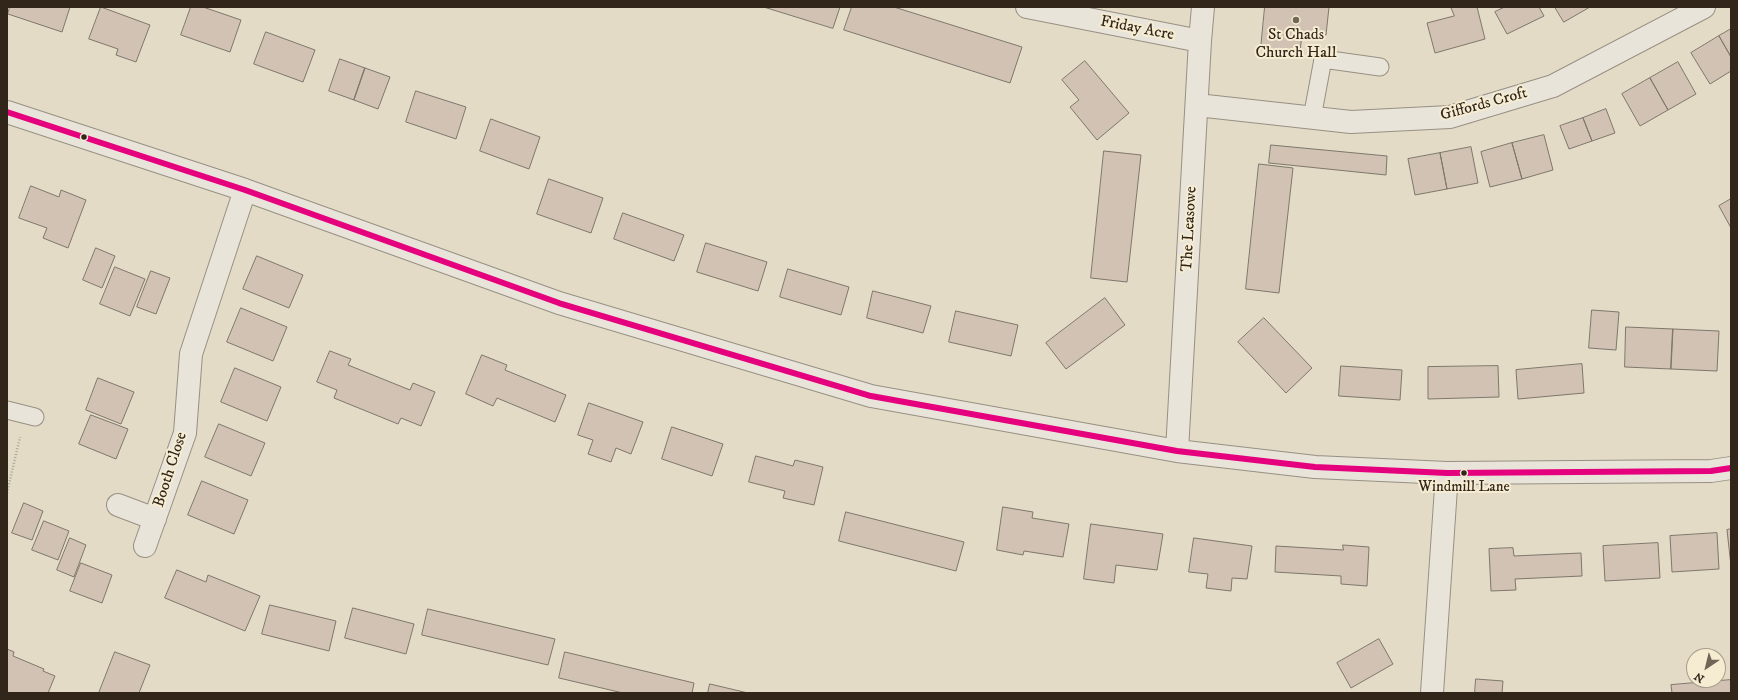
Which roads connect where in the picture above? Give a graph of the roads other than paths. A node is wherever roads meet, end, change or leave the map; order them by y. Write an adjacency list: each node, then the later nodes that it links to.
1 (1027, 7): 4 (street, Friday Acre)
2 (1204, 7): 4 (street, The Leasowe)
3 (1704, 7): 8 (street, Giffords Croft)
4 (1200, 41): 6 (street, The Leasowe)
5 (1380, 67): 8 (lane)
6 (1197, 105): 8 (street, Giffords Croft); 12 (street, The Leasowe)
7 (7, 112): 9 (street)
8 (1312, 118)
9 (245, 190): 12 (street); 16 (street, Booth Close)
10 (7, 410): 11 (lane)
11 (30, 416)
12 (1177, 451): 14 (street)
13 (1731, 468): 14 (street)
14 (1446, 473): 18 (street)
15 (118, 505): 16 (street, Booth Close)
16 (155, 519): 17 (street, Booth Close)
17 (145, 546)
18 (1432, 693)

